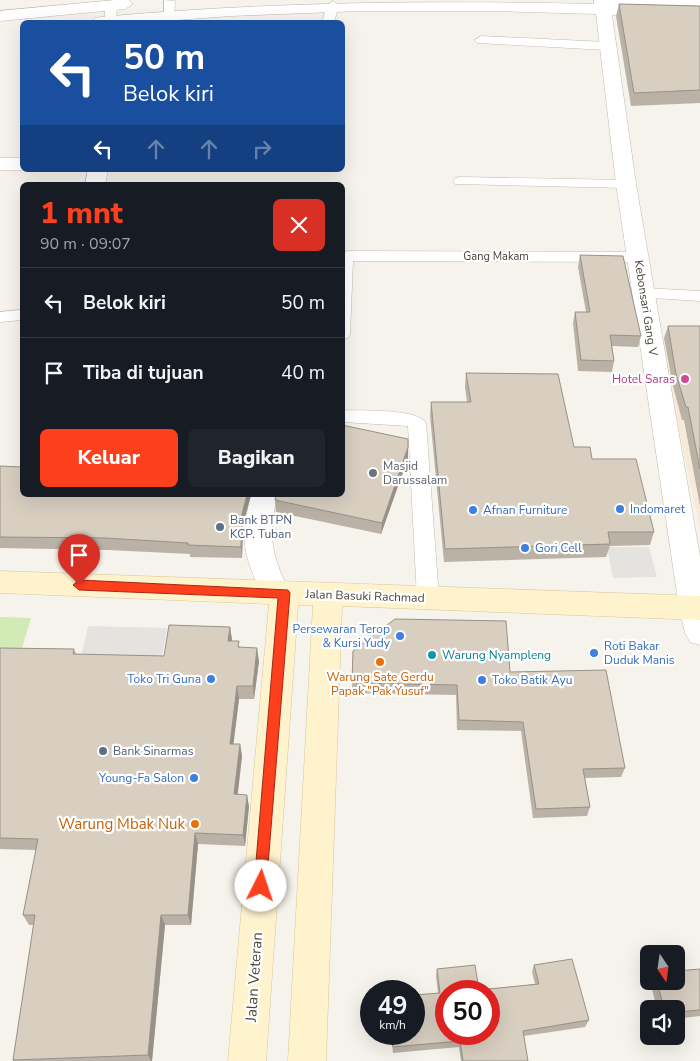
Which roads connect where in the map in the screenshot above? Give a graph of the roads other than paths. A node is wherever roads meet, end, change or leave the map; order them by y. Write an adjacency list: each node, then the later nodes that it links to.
1 (193, 0): 7 (street)
2 (130, 2): 7 (street); 9 (street)
3 (338, 3): 4 (street); 7 (street); 10 (lane)
4 (601, 3): 5 (street); 6 (street); 12 (street, Kebonsari Gang V)
5 (700, 4)
6 (700, 13)
7 (166, 14): 9 (street)
8 (0, 16): 9 (street)
9 (108, 16)
10 (329, 20)
11 (481, 40): 12 (lane)
12 (607, 46): 16 (street, Kebonsari Gang V)
13 (0, 164): 14 (street)
14 (20, 164)
15 (460, 181): 16 (lane)
16 (626, 184): 17 (street, Kebonsari Gang V)
17 (638, 257): 18 (lane, Gang Makam); 19 (street, Kebonsari Gang V)
18 (345, 260)
19 (643, 293): 20 (lane); 29 (street, Kebonsari Gang V)
20 (700, 296)
21 (20, 315): 22 (lane)
22 (0, 317)
23 (345, 416): 28 (lane)
24 (263, 497): 26 (street)
25 (0, 582): 26 (main road, Jalan Basuki Rachmad)
26 (280, 593): 27 (main road, Jalan Basuki Rachmad); 30 (main road, Jalan Veteran)
27 (328, 594): 28 (main road, Jalan Basuki Rachmad); 31 (main road)
28 (428, 598): 29 (main road, Jalan Basuki Rachmad)
29 (698, 616)
30 (248, 1061)
31 (307, 1061)

